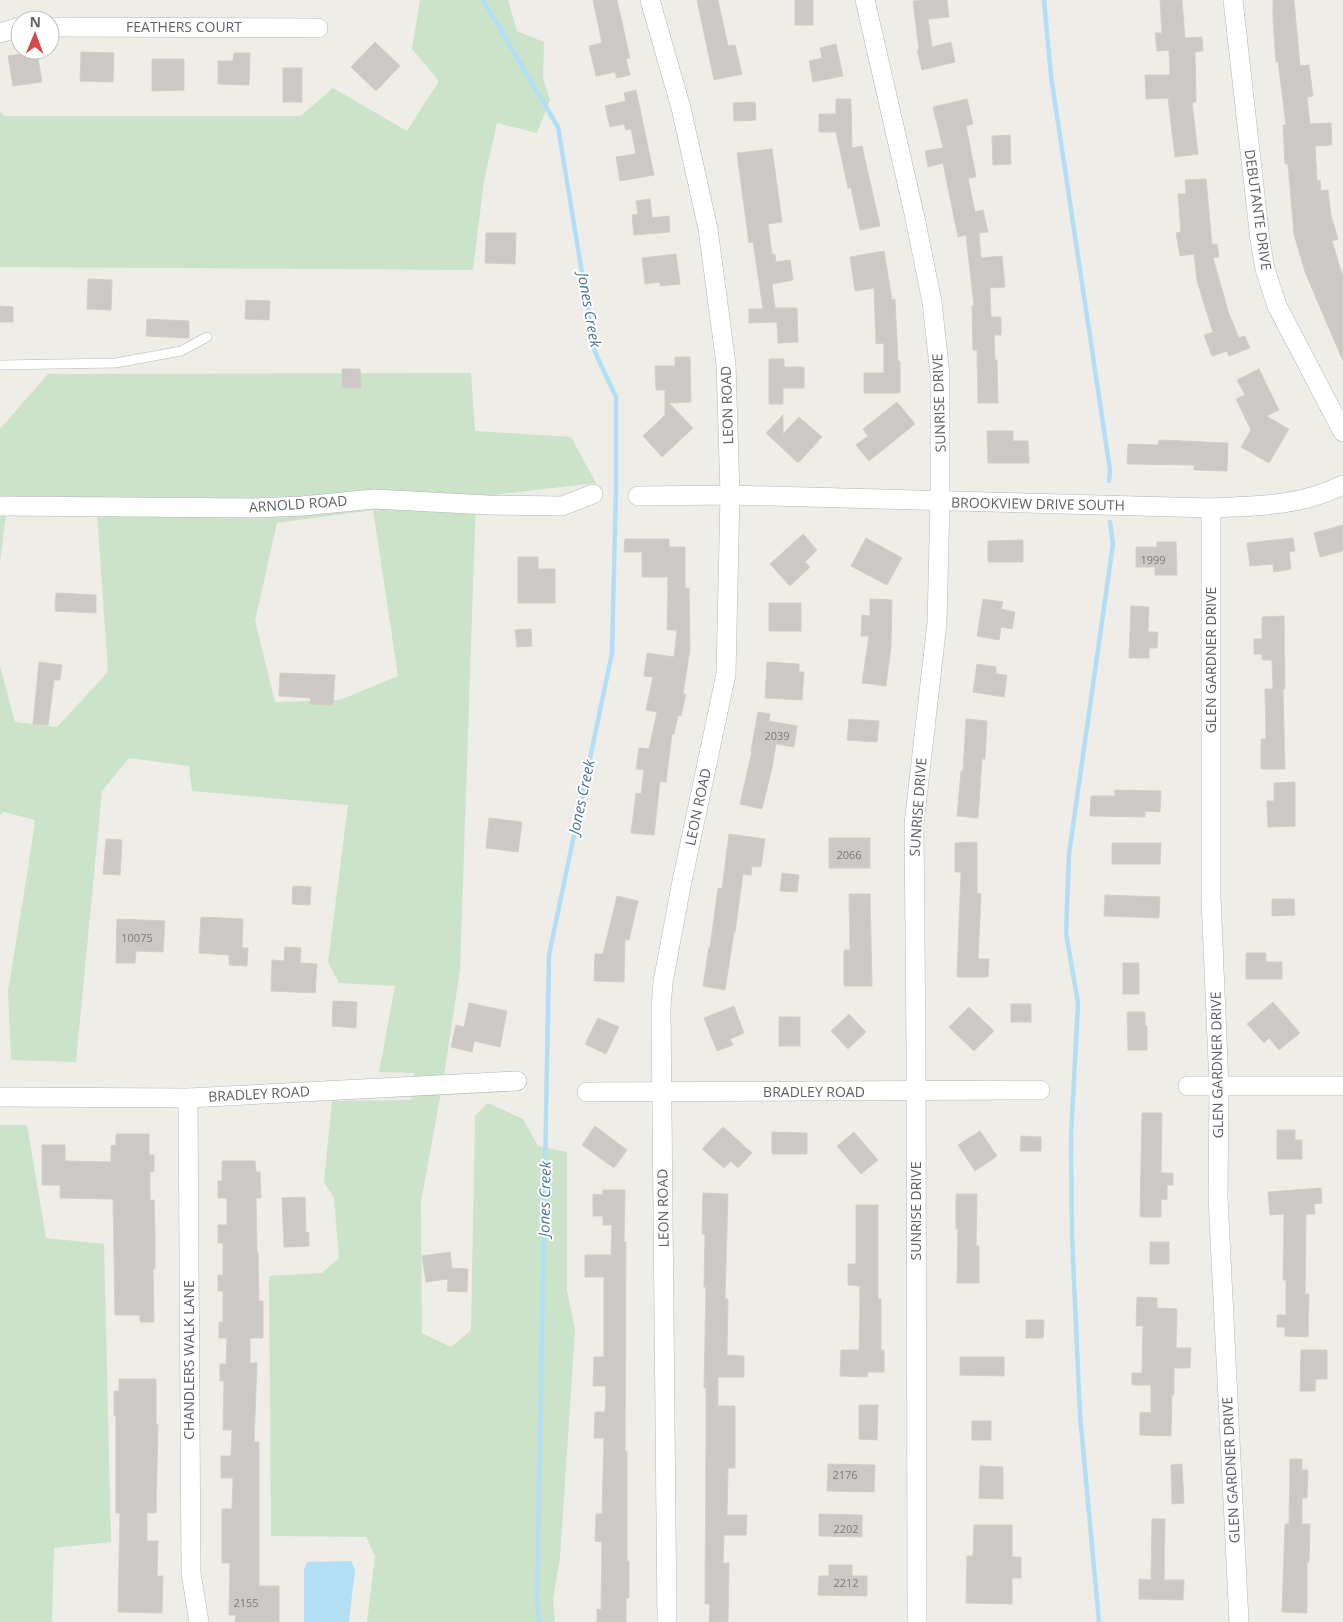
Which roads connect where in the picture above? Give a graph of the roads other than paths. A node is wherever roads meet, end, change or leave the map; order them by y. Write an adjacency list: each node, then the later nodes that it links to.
1 (650, 0): 12 (street, LEON ROAD)
2 (865, 0): 13 (street, SUNRISE DRIVE)
3 (1233, 0): 8 (street, DEBUTANTE DRIVE)
4 (60, 27): 5 (street, FEATHERS COURT)
5 (318, 28)
6 (206, 337): 7 (lane)
7 (0, 366)
8 (1343, 432)
9 (1343, 485): 15 (street, BROOKVIEW DRIVE SOUTH)
10 (593, 494): 14 (street, ARNOLD ROAD)
11 (638, 496): 12 (street)
12 (730, 496): 13 (street, BROOKVIEW DRIVE SOUTH); 23 (street, LEON ROAD)
13 (940, 502): 15 (street, BROOKVIEW DRIVE SOUTH); 21 (street, SUNRISE DRIVE)
14 (0, 506)
15 (1211, 508): 18 (street, GLEN GARDNER DRIVE)
16 (517, 1081): 25 (street, BRADLEY ROAD)
17 (1188, 1086): 18 (street)
18 (1220, 1086): 19 (street); 29 (street, GLEN GARDNER DRIVE)
19 (1343, 1086)
20 (1040, 1090): 21 (street, BRADLEY ROAD)
21 (916, 1091): 23 (street, BRADLEY ROAD); 28 (street, SUNRISE DRIVE)
22 (587, 1092): 23 (street, BRADLEY ROAD)
23 (662, 1093): 27 (street, LEON ROAD)
24 (0, 1097): 25 (street, BRADLEY ROAD)
25 (188, 1098): 26 (street, CHANDLERS WALK LANE)
26 (199, 1622)
27 (666, 1622)
28 (917, 1622)
29 (1239, 1622)

